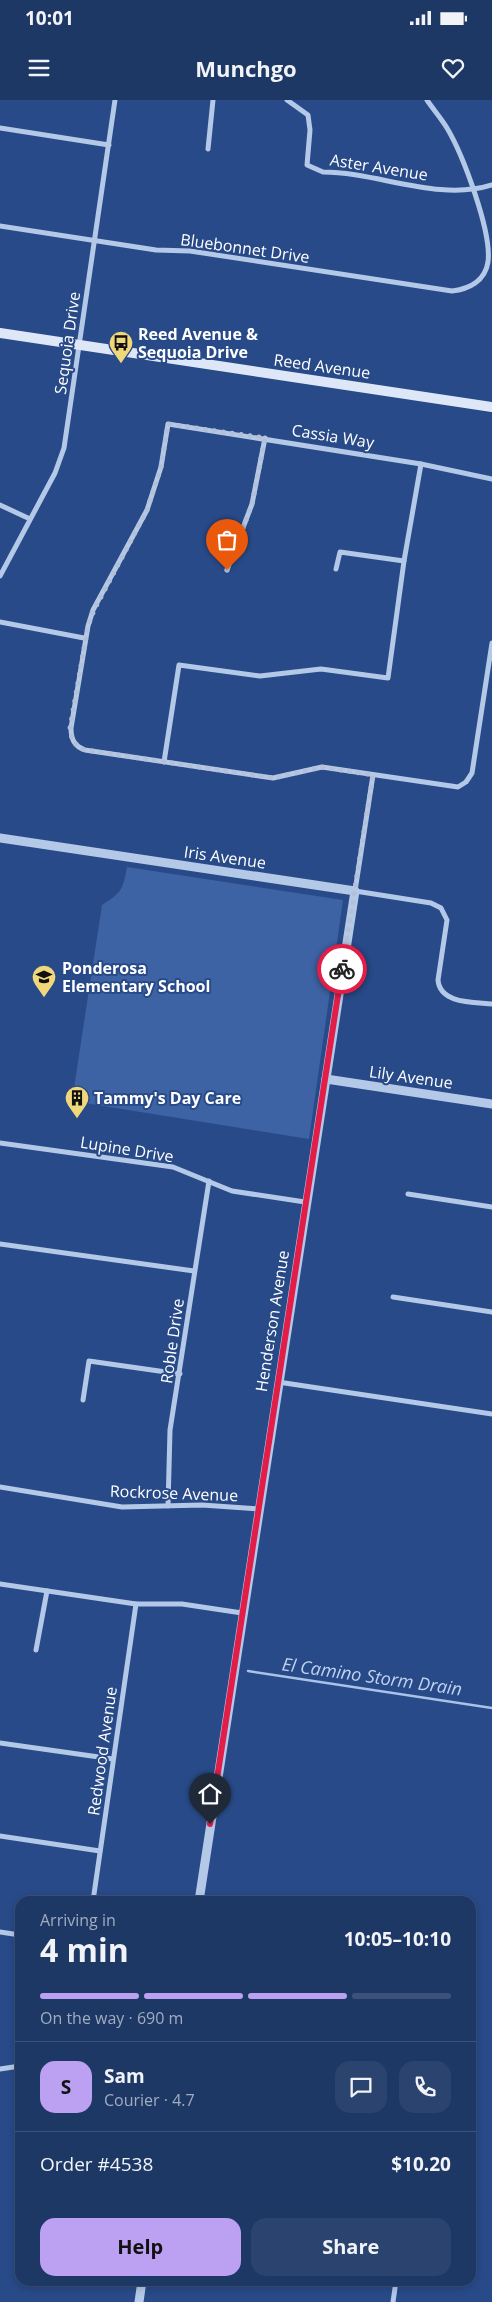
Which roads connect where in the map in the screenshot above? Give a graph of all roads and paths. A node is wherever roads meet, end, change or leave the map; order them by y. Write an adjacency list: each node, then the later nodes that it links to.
1 (115, 100): 6 (street, Sequoia Drive)
2 (213, 100): 7 (street)
3 (287, 100): 9 (street, Aster Avenue)
4 (427, 100): 9 (street)
5 (0, 128): 6 (street)
6 (109, 144): 11 (street, Sequoia Drive)
7 (208, 149)
8 (492, 185): 9 (street, Aster Avenue)
9 (475, 190): 11 (street, Bluebonnet Drive)
10 (0, 226): 11 (street, Bluebonnet Drive)
11 (95, 240): 13 (street, Sequoia Drive)
12 (0, 333): 13 (main road, Reed Avenue)
13 (80, 346): 14 (main road, Reed Avenue); 19 (street, Sequoia Drive)
14 (492, 407)
15 (265, 438): 16 (street, Cassia Way); 22 (street); 25 (street, Cassia Way)
16 (421, 464): 17 (street, Cassia Way); 20 (street)
17 (492, 479)
18 (0, 505): 19 (street)
19 (30, 519): 23 (street, Sequoia Drive)
20 (404, 561): 21 (street); 27 (street)
21 (336, 569)
22 (227, 570)
23 (0, 576)
24 (0, 622): 25 (street)
25 (84, 638): 27 (street)
26 (492, 644): 28 (street)
27 (164, 762): 28 (street)
28 (373, 775): 30 (street, Henderson Avenue)
29 (0, 838): 30 (street, Iris Avenue)
30 (354, 891): 31 (street, Iris Avenue); 32 (street, Henderson Avenue)
31 (492, 1004)
32 (326, 1078): 33 (street, Lily Avenue); 37 (street, Henderson Avenue)
33 (492, 1104)
34 (0, 1143): 35 (street, Lupine Drive)
35 (209, 1181): 37 (street, Lupine Drive); 40 (street, Roble Drive)
36 (408, 1194): 38 (street)
37 (305, 1202): 44 (street, Henderson Avenue)
38 (492, 1208)
39 (0, 1244): 40 (street)
40 (194, 1271): 43 (street, Roble Drive)
41 (393, 1297): 42 (street)
42 (492, 1312)
43 (180, 1374): 45 (street); 48 (street, Roble Drive)
44 (277, 1382): 46 (street); 49 (street, Henderson Avenue)
45 (83, 1400)
46 (492, 1414)
47 (0, 1487): 48 (street, Rockrose Avenue)
48 (168, 1506): 49 (street, Rockrose Avenue)
49 (258, 1510): 53 (street, Henderson Avenue)
50 (0, 1584): 51 (street)
51 (47, 1591): 52 (street); 54 (street)
52 (136, 1604): 53 (street); 56 (street, Redwood Avenue)
53 (242, 1614): 60 (street, Henderson Avenue)
54 (36, 1650)
55 (0, 1743): 56 (street)
56 (113, 1759): 58 (street, Redwood Avenue)
57 (0, 1836): 58 (street)
58 (100, 1851): 59 (street, Redwood Avenue)
59 (94, 1896)
60 (200, 1896)
61 (0, 1932): 62 (street)
62 (15, 1934)
63 (15, 2067): 64 (street)
64 (0, 2069)
65 (141, 2286): 67 (street)
66 (395, 2286): 68 (street)
67 (139, 2302)
68 (393, 2302)

